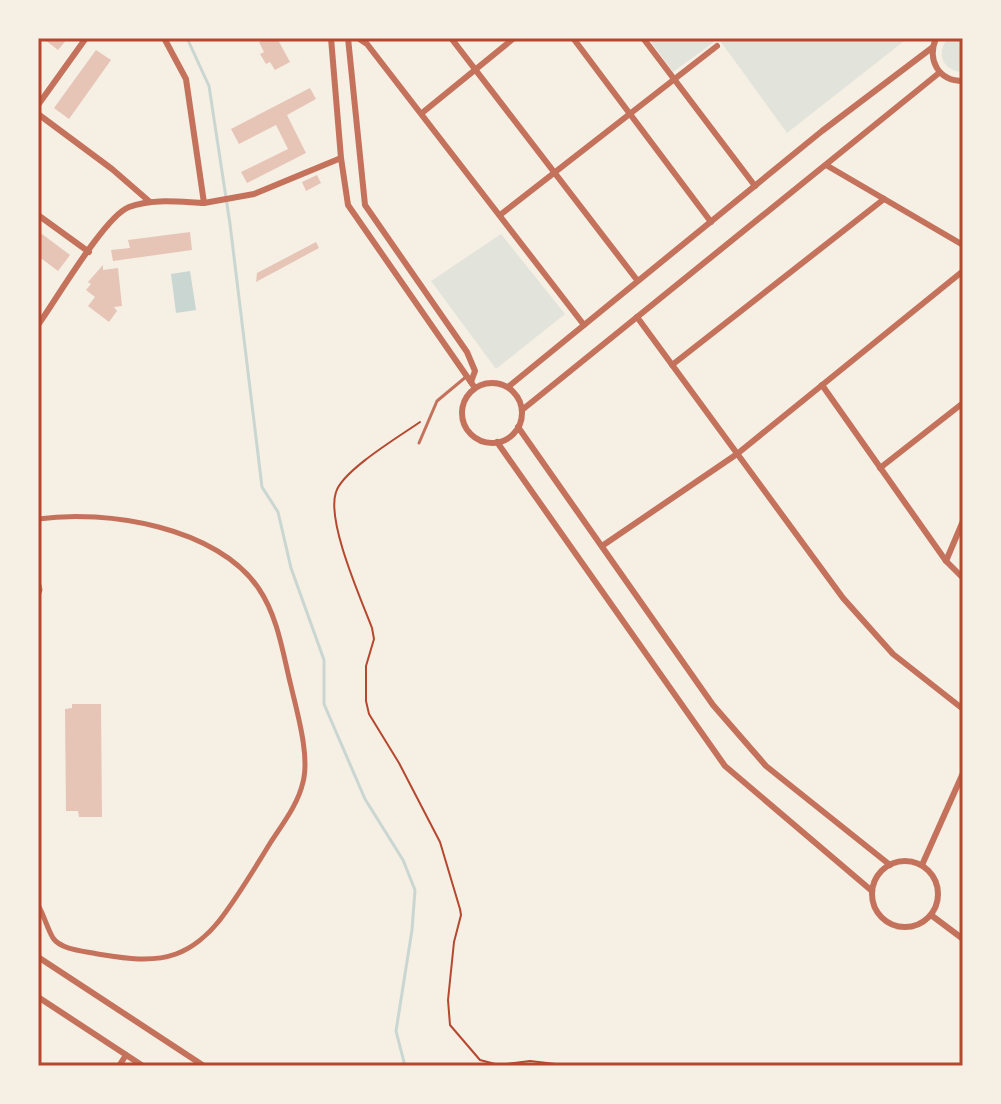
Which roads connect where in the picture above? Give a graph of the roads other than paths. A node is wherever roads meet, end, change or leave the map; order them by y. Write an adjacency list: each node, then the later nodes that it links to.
1 (86, 38): 17 (street)
2 (164, 38): 27 (street)
3 (331, 38): 21 (street)
4 (348, 38): 39 (street)
5 (358, 38): 19 (street)
6 (451, 38): 13 (street)
7 (514, 38): 13 (street)
8 (573, 38): 18 (street)
9 (643, 38): 15 (street)
10 (936, 38): 12 (street)
11 (717, 46): 15 (street)
12 (933, 47): 14 (street); 24 (street)
13 (475, 70): 19 (street); 23 (street)
14 (939, 73): 16 (street); 22 (street)
15 (673, 78): 18 (street); 24 (street)
16 (963, 81)
17 (38, 105)
18 (629, 112): 23 (street); 30 (street)
19 (422, 113): 29 (street)
20 (38, 114): 26 (street)
21 (341, 158): 27 (street); 39 (street)
22 (826, 165): 25 (street); 35 (street)
23 (554, 173): 29 (street); 34 (street)
24 (755, 186): 30 (street)
25 (884, 199): 31 (street); 38 (street)
26 (150, 202): 27 (street); 32 (street)
27 (204, 203)
28 (38, 215): 32 (street)
29 (500, 215): 37 (street)
30 (711, 222): 34 (street)
31 (963, 245)
32 (89, 252): 36 (street)
33 (963, 271): 40 (street)
34 (637, 280): 37 (street)
35 (637, 317): 38 (street); 43 (street)
36 (38, 325)
37 (584, 325): 41 (street)
38 (672, 365): 47 (street)
39 (471, 382): 41 (street); 45 (street); 46 (lane)
40 (822, 385): 47 (street); 48 (street)
41 (508, 387): 43 (street)
42 (963, 403): 48 (street)
43 (522, 410): 44 (street)
44 (518, 427): 45 (street); 51 (street)
45 (497, 442): 60 (street)
46 (419, 443)
47 (737, 454): 51 (street); 56 (street)
48 (880, 468): 52 (street)
49 (38, 519): 61 (street)
50 (963, 521): 52 (street)
51 (602, 546): 58 (street)
52 (946, 561): 53 (street)
53 (963, 578)
54 (38, 581): 55 (street)
55 (38, 595)
56 (963, 709)
57 (963, 773): 59 (street)
58 (890, 865): 59 (street); 60 (street)
59 (922, 865): 62 (street)
60 (872, 891): 62 (street)
61 (38, 905)
62 (931, 915): 63 (street)
63 (963, 939)
64 (38, 957): 69 (street)
65 (38, 997): 66 (street)
66 (126, 1055): 67 (street); 68 (street)
67 (119, 1066)
68 (143, 1066)
69 (204, 1066)

